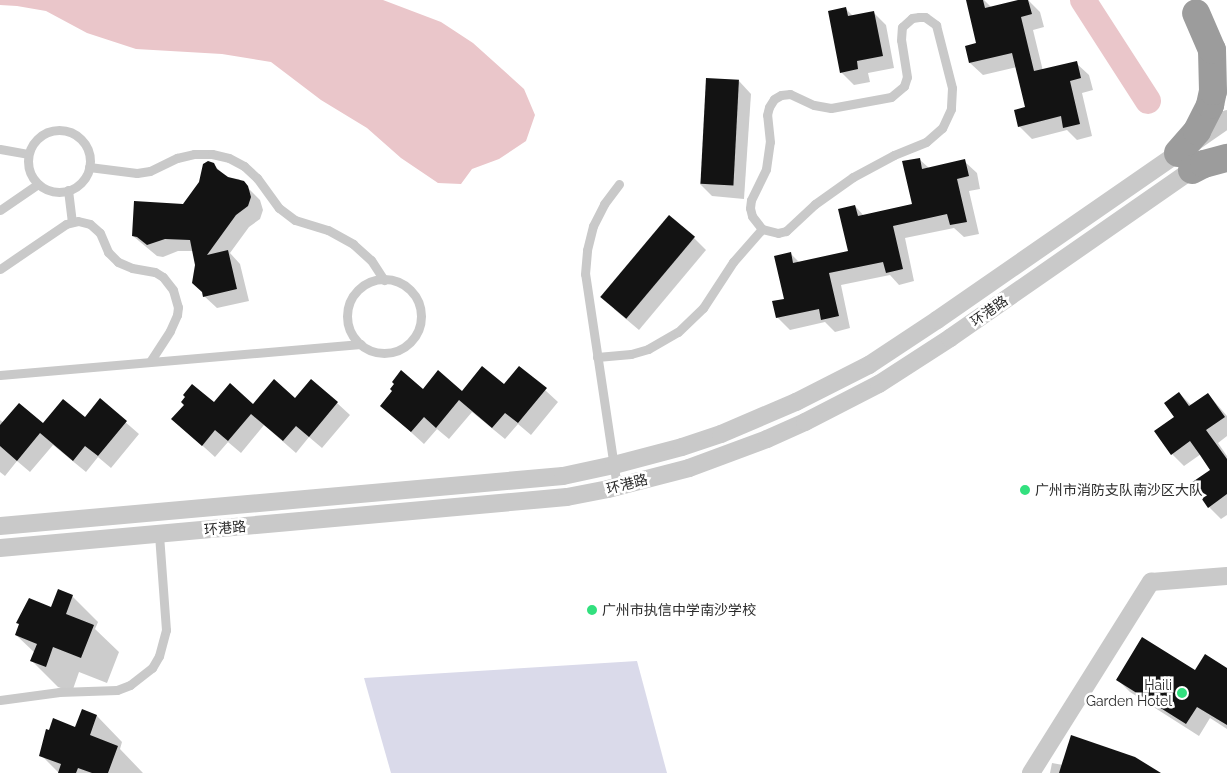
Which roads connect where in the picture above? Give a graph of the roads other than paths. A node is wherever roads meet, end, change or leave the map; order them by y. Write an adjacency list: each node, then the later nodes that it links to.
1 (1192, 7): 2 (highway); 9 (highway)
2 (1227, 58)
3 (1227, 119): 9 (street, 环港路)
4 (1227, 146): 9 (street, 环港路)
5 (0, 149): 6 (lane)
6 (28, 154): 8 (lane); 10 (lane)
7 (1227, 158): 9 (highway)
8 (89, 167): 12 (lane); 17 (lane)
9 (1177, 167): 22 (street, 环港路); 23 (street, 环港路)
10 (38, 184): 12 (lane); 13 (lane)
11 (619, 184): 19 (lane)
12 (68, 190): 14 (lane)
13 (0, 210)
14 (72, 222): 16 (lane); 20 (lane)
15 (762, 229): 15 (lane); 19 (lane)
16 (0, 270)
17 (384, 280): 18 (lane); 18 (lane)
18 (361, 344): 20 (lane)
19 (597, 357): 22 (lane)
20 (150, 362): 21 (lane)
21 (0, 375)
22 (614, 466): 23 (lane); 24 (street, 环港路)
23 (617, 487): 25 (street, 环港路)
24 (0, 526)
25 (160, 534): 26 (street, 环港路); 28 (lane)
26 (0, 548)
27 (1227, 576): 29 (street)
28 (0, 700)
29 (1031, 773)

